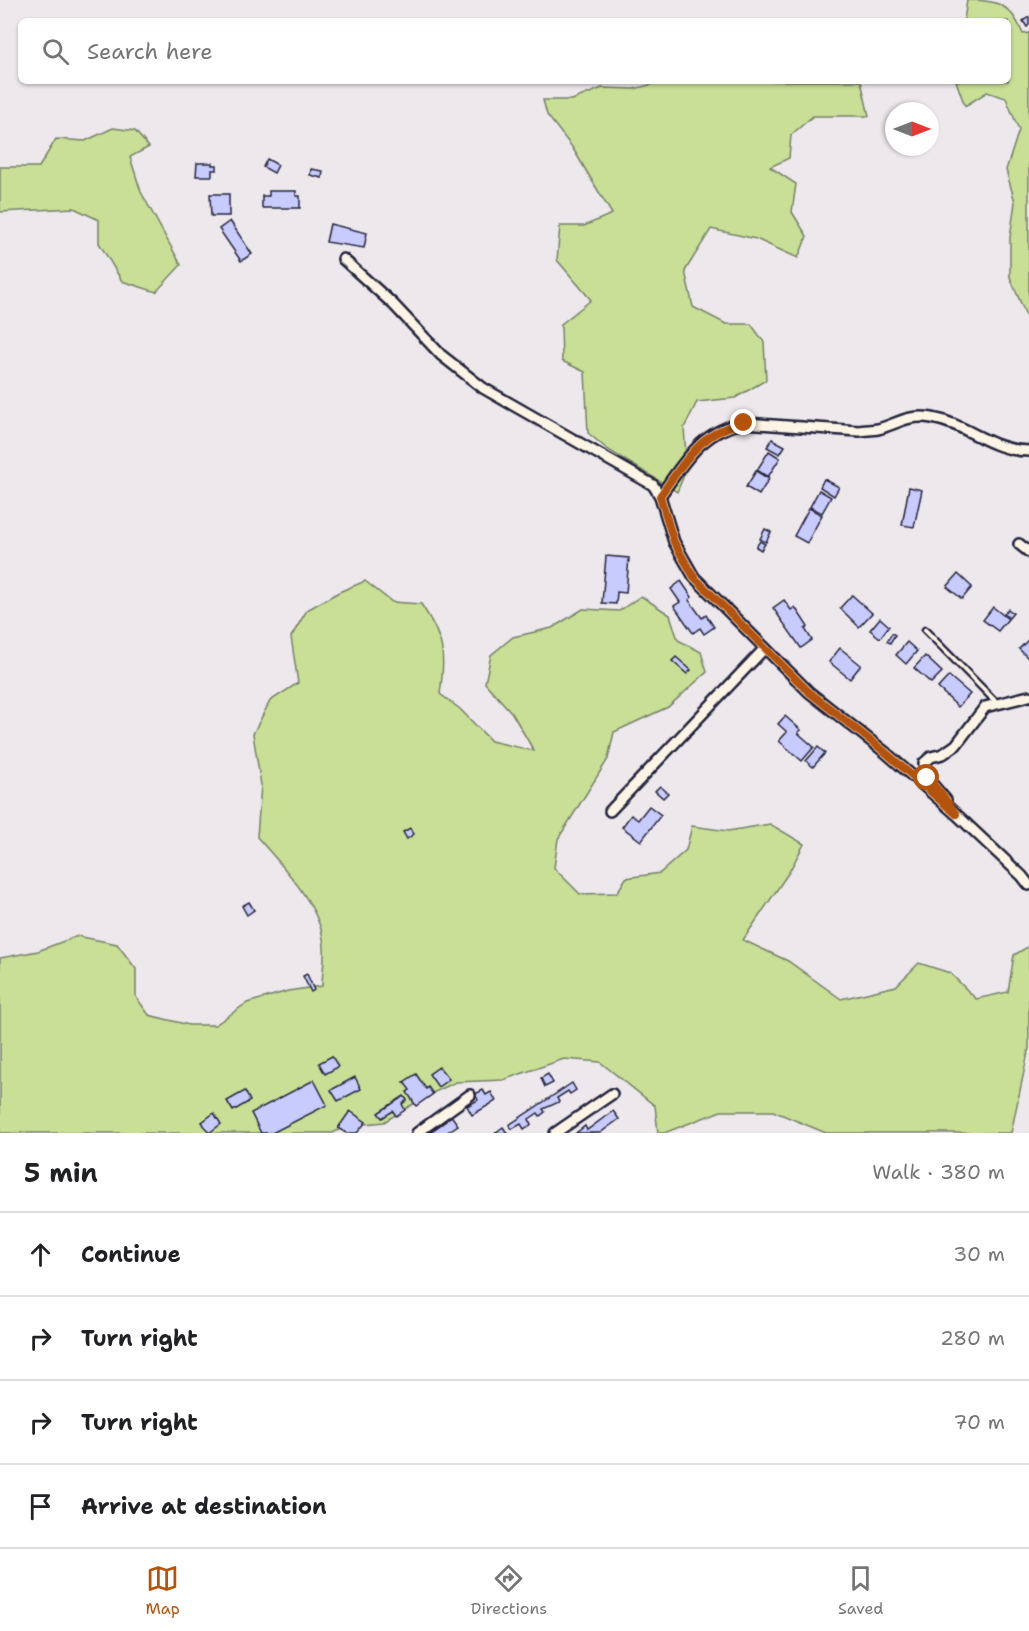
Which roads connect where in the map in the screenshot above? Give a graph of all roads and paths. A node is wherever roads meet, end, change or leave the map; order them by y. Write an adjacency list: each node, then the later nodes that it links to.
1 (343, 259): 3 (street)
2 (1029, 451): 3 (street)
3 (660, 496): 7 (street)
4 (1019, 544): 5 (street)
5 (1029, 552)
6 (925, 630): 9 (lane)
7 (765, 648): 10 (street); 11 (street)
8 (1029, 696): 9 (street)
9 (985, 707): 11 (street)
10 (610, 812)
11 (956, 814): 12 (street)
12 (1029, 885)
13 (470, 1095): 15 (street)
14 (612, 1095): 16 (street)
15 (417, 1133)
16 (555, 1133)

